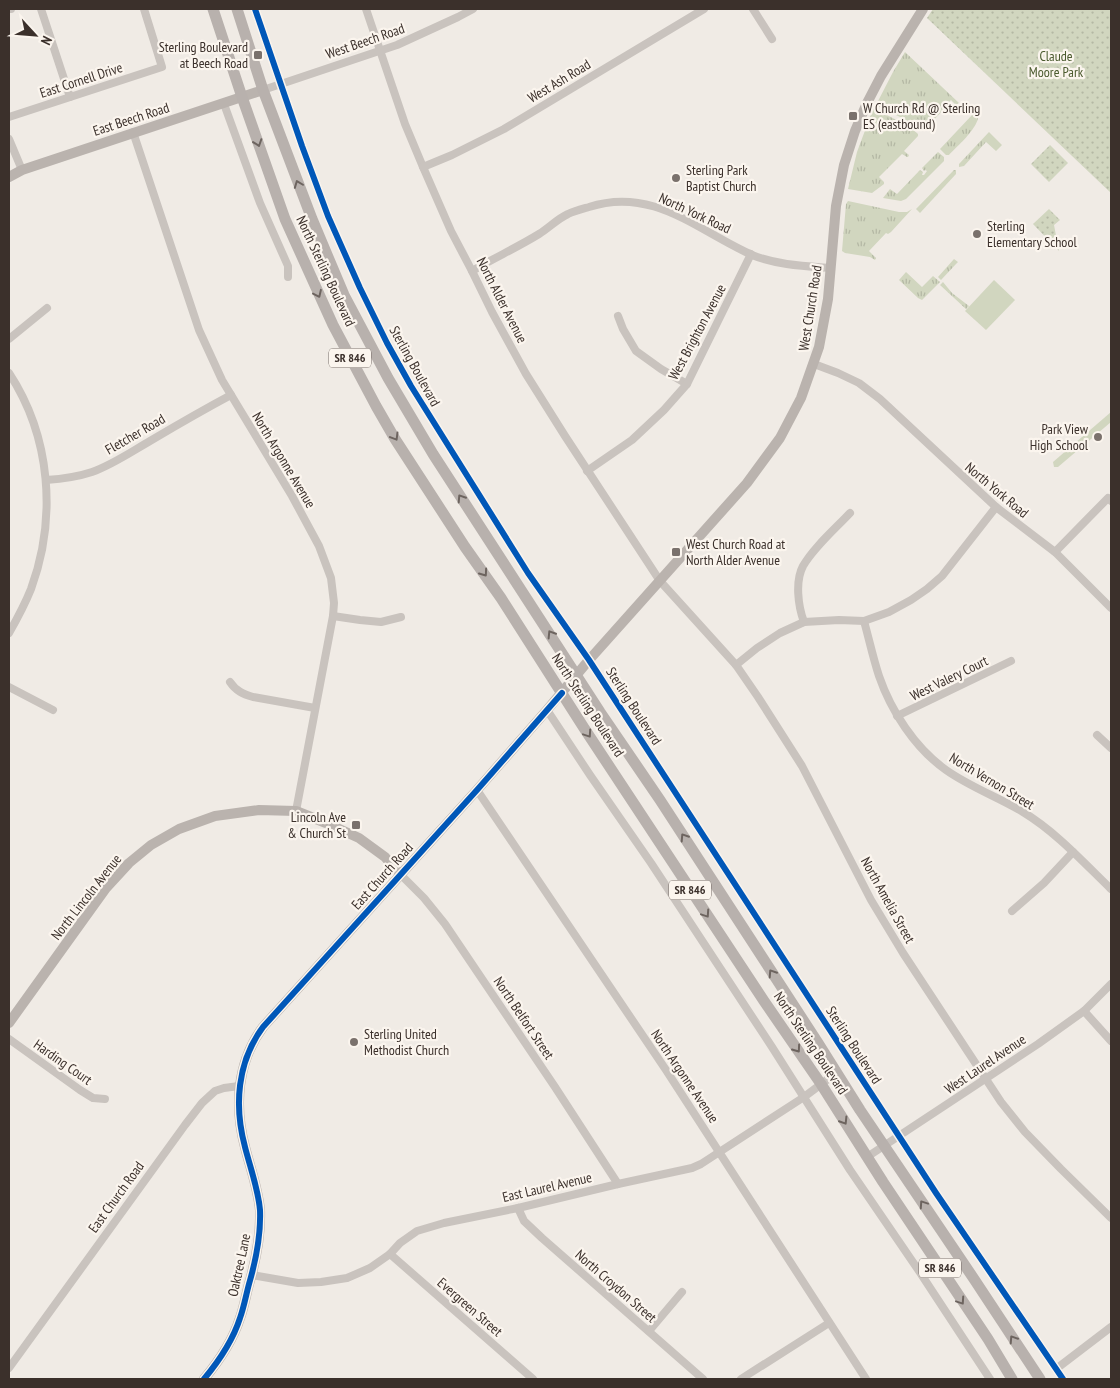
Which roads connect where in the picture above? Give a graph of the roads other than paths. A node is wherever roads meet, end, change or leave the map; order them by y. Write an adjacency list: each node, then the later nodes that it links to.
1 (41, 9): 16 (street)
2 (144, 9): 16 (street, East Cornell Drive)
3 (213, 9): 15 (main road, North Sterling Boulevard / SR 846)
4 (237, 9): 14 (main road, North Sterling Boulevard / SR 846)
5 (254, 9): 13 (street, Sterling Boulevard)
6 (366, 9): 12 (street, North Alder Avenue)
7 (473, 9): 12 (street, West Beech Road)
8 (704, 9): 21 (street, West Ash Road)
9 (753, 9): 11 (street)
10 (923, 9): 25 (street, West Church Road)
11 (772, 39)
12 (380, 50): 13 (street, West Beech Road); 21 (street, North Alder Avenue)
13 (280, 83): 14 (street, West Beech Road); 48 (street, Sterling Boulevard)
14 (263, 90): 15 (street, East Beech Road); 51 (main road, North Sterling Boulevard / SR 846, one-way to 14)
15 (242, 97): 17 (street, East Beech Road); 54 (main road, North Sterling Boulevard / SR 846, one-way to 54)
16 (70, 98): 18 (street, East Cornell Drive)
17 (224, 104): 19 (street, East Beech Road); 27 (street)
18 (9, 117)
19 (133, 132): 22 (street, East Beech Road); 34 (street, North Argonne Avenue)
20 (9, 139): 22 (street)
21 (422, 167): 26 (street, North Alder Avenue)
22 (22, 170): 23 (street, East Beech Road)
23 (9, 177)
24 (751, 254): 25 (street, North York Road); 26 (street, North York Road); 33 (street, West Brighton Avenue)
25 (831, 268): 31 (street, West Church Road)
26 (472, 271): 35 (street, North Alder Avenue)
27 (288, 277)
28 (47, 308): 30 (street)
29 (618, 316): 33 (street)
30 (9, 339)
31 (814, 364): 38 (street, North York Road); 41 (street, West Church Road)
32 (9, 373): 36 (street)
33 (687, 384): 35 (street, West Brighton Avenue)
34 (231, 395): 36 (street, Fletcher Road); 43 (street, North Argonne Avenue)
35 (587, 471): 41 (street, North Alder Avenue)
36 (46, 480): 47 (street)
37 (1111, 501): 40 (street)
38 (996, 507): 40 (street, North York Road); 45 (street)
39 (850, 514): 46 (street)
40 (1055, 552): 42 (street, North York Road)
41 (660, 580): 48 (street, West Church Road); 50 (street, North Amelia Street)
42 (1111, 608)
43 (333, 616): 44 (street); 55 (street, North Argonne Avenue)
44 (401, 618)
45 (864, 621): 46 (street); 58 (street, North Vernon Street)
46 (804, 622): 50 (street)
47 (9, 633)
48 (589, 660): 51 (street, West Church Road); 78 (street, Sterling Boulevard)
49 (1011, 661): 58 (street, West Valery Court)
50 (736, 666): 73 (street, North Amelia Street)
51 (577, 675): 54 (street, West Church Road); 72 (main road, North Sterling Boulevard / SR 846, one-way to 51)
52 (230, 682): 55 (street)
53 (9, 687): 56 (street)
54 (562, 693): 57 (street, East Church Road); 74 (main road, North Sterling Boulevard / SR 846, one-way to 74)
55 (315, 708): 62 (street, North Argonne Avenue)
56 (53, 710)
57 (547, 710): 61 (street, East Church Road); 76 (street)
58 (897, 716): 63 (street, North Vernon Street)
59 (1097, 735): 60 (street)
60 (1111, 748)
61 (477, 790): 64 (street, East Church Road); 80 (street, North Argonne Avenue)
62 (296, 811): 64 (street, North Lincoln Avenue); 69 (street, North Lincoln Avenue)
63 (1073, 852): 65 (street, North Vernon Street); 66 (street)
64 (400, 874): 75 (street, East Church Road); 82 (street, North Belfort Street)
65 (1111, 889)
66 (1012, 911)
67 (1111, 984): 68 (street, West Laurel Avenue)
68 (1084, 1011): 71 (street); 73 (street, West Laurel Avenue)
69 (9, 1023)
70 (9, 1039): 77 (street, Harding Court)
71 (1111, 1041)
72 (836, 1073): 74 (street, East Laurel Avenue); 79 (main road, North Sterling Boulevard / SR 846)
73 (985, 1079): 78 (street, West Laurel Avenue); 84 (street, North Amelia Street)
74 (822, 1084): 76 (street, East Laurel Avenue); 81 (main road, North Sterling Boulevard / SR 846, one-way to 81)
75 (239, 1086): 86 (street, Oaktree Lane); 91 (street, East Church Road)
76 (804, 1096): 80 (street, East Laurel Avenue); 98 (street)
77 (105, 1099)
78 (899, 1136): 79 (street, West Laurel Avenue); 92 (street, Sterling Boulevard)
79 (883, 1146): 81 (street, West Laurel Avenue); 100 (main road, North Sterling Boulevard / SR 846, one-way to 79)
80 (719, 1151): 82 (street, East Laurel Avenue); 88 (street, North Argonne Avenue)
81 (867, 1157): 99 (main road, North Sterling Boulevard / SR 846, one-way to 99)
82 (618, 1184): 83 (street, East Laurel Avenue)
83 (518, 1208): 85 (street, East Laurel Avenue); 90 (street, North Croydon Street)
84 (1111, 1218)
85 (390, 1254): 86 (street, East Laurel Avenue); 93 (street, Evergreen Street)
86 (252, 1275): 94 (street, Oaktree Lane)
87 (682, 1292): 90 (street)
88 (829, 1323): 96 (street); 97 (street, North Argonne Avenue)
89 (1111, 1327): 92 (street)
90 (649, 1331): 95 (street, North Croydon Street)
91 (9, 1368)
92 (1056, 1369): 101 (street, Sterling Boulevard)
93 (529, 1378)
94 (204, 1379)
95 (703, 1379)
96 (741, 1379)
97 (866, 1379)
98 (990, 1379)
99 (1012, 1379)
100 (1040, 1379)
101 (1063, 1379)

